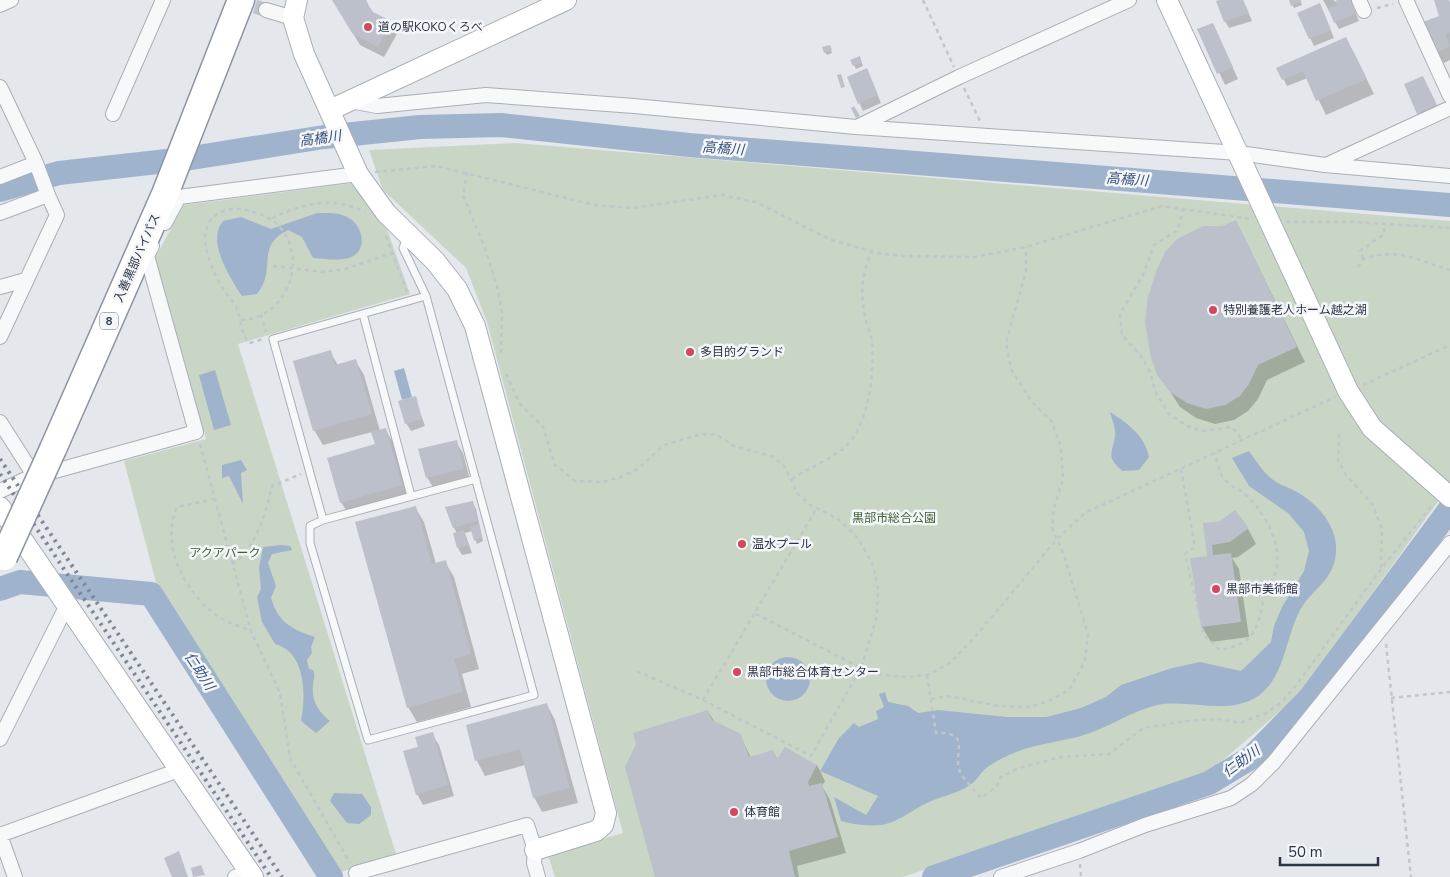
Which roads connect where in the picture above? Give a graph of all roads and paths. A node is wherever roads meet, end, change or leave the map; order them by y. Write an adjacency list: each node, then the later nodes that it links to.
1 (11, 0): 9 (street)
2 (163, 0): 19 (street)
3 (241, 0): 78 (highway, 入善黒部バイパス / 8, bridge)
4 (566, 0): 16 (street)
5 (923, 0): 13 (path)
6 (1129, 0): 13 (street)
7 (1167, 0): 22 (street)
8 (1407, 0): 10 (path); 15 (street)
9 (0, 5)
10 (1361, 6)
11 (295, 9): 12 (street); 18 (street)
12 (266, 10)
13 (959, 77): 20 (street); 21 (path)
14 (0, 87): 23 (street)
15 (1450, 96)
16 (350, 101): 18 (street); 20 (street)
17 (1450, 108): 24 (street)
18 (330, 110): 25 (street)
19 (113, 114)
20 (856, 127): 21 (street)
21 (987, 136): 22 (street)
22 (1238, 153): 24 (street); 34 (street)
23 (36, 163): 28 (street); 29 (street)
24 (1325, 165): 27 (street)
25 (356, 169): 26 (path); 38 (street); 60 (street)
26 (467, 172): 40 (path); 56 (path)
27 (1450, 176)
28 (0, 177)
29 (48, 196): 31 (street); 47 (street)
30 (1183, 208): 34 (path); 39 (path); 62 (path)
31 (0, 213)
32 (367, 213): 33 (path)
33 (272, 218): 45 (path); 53 (path)
34 (1269, 222): 35 (path); 58 (street)
35 (1384, 224): 36 (path); 42 (path)
36 (1450, 228)
37 (383, 230): 41 (path)
38 (408, 234): 49 (lane); 95 (street)
39 (1026, 247): 40 (path); 76 (path)
40 (872, 251): 68 (path)
41 (392, 253): 45 (path); 50 (path)
42 (1363, 259): 44 (path); 46 (path)
43 (273, 266): 45 (path)
44 (1358, 267)
45 (293, 269): 51 (path)
46 (1450, 270)
47 (26, 280): 48 (street); 54 (street)
48 (0, 287)
49 (426, 296): 50 (lane); 67 (lane)
50 (410, 300): 52 (lane)
51 (261, 314): 53 (path); 53 (path)
52 (363, 314): 65 (lane); 71 (lane)
53 (240, 320)
54 (0, 337)
55 (1450, 345): 58 (path)
56 (502, 364)
57 (505, 372): 68 (path)
58 (1348, 391): 62 (path); 70 (street)
59 (0, 422): 66 (street)
60 (196, 432): 66 (street); 72 (path)
61 (1339, 434): 80 (path)
62 (1242, 440): 63 (path)
63 (1214, 453): 64 (path); 64 (path)
64 (1181, 469): 76 (path)
65 (309, 470): 75 (lane); 79 (path)
66 (35, 477): 69 (street)
67 (476, 479): 71 (lane); 75 (lane)
68 (792, 479): 74 (path)
69 (0, 491)
70 (1447, 494): 80 (path)
71 (411, 496): 75 (lane)
72 (215, 499): 79 (path); 84 (path)
73 (0, 508): 81 (street)
74 (817, 508): 82 (path); 85 (path)
75 (323, 520)
76 (1057, 539): 87 (path); 90 (path)
77 (1450, 543): 83 (street)
78 (2, 562)
79 (232, 564): 84 (path)
80 (1381, 570): 90 (path)
81 (67, 605): 92 (street); 93 (street)
82 (756, 614): 85 (path); 91 (path)
83 (1384, 625): 89 (path); 100 (street)
84 (251, 630): 96 (path)
85 (861, 668): 87 (path); 91 (path)
86 (634, 670): 91 (path)
87 (927, 675): 90 (path)
88 (1450, 692): 89 (path)
89 (1391, 698): 101 (path)
90 (931, 699)
91 (703, 700)
92 (0, 739)
93 (179, 770): 94 (street); 97 (street)
94 (0, 835): 98 (street)
95 (535, 850): 96 (street); 99 (street)
96 (356, 873)
97 (246, 875)
98 (15, 877)
99 (538, 877)
100 (1001, 877)
101 (1411, 877)

